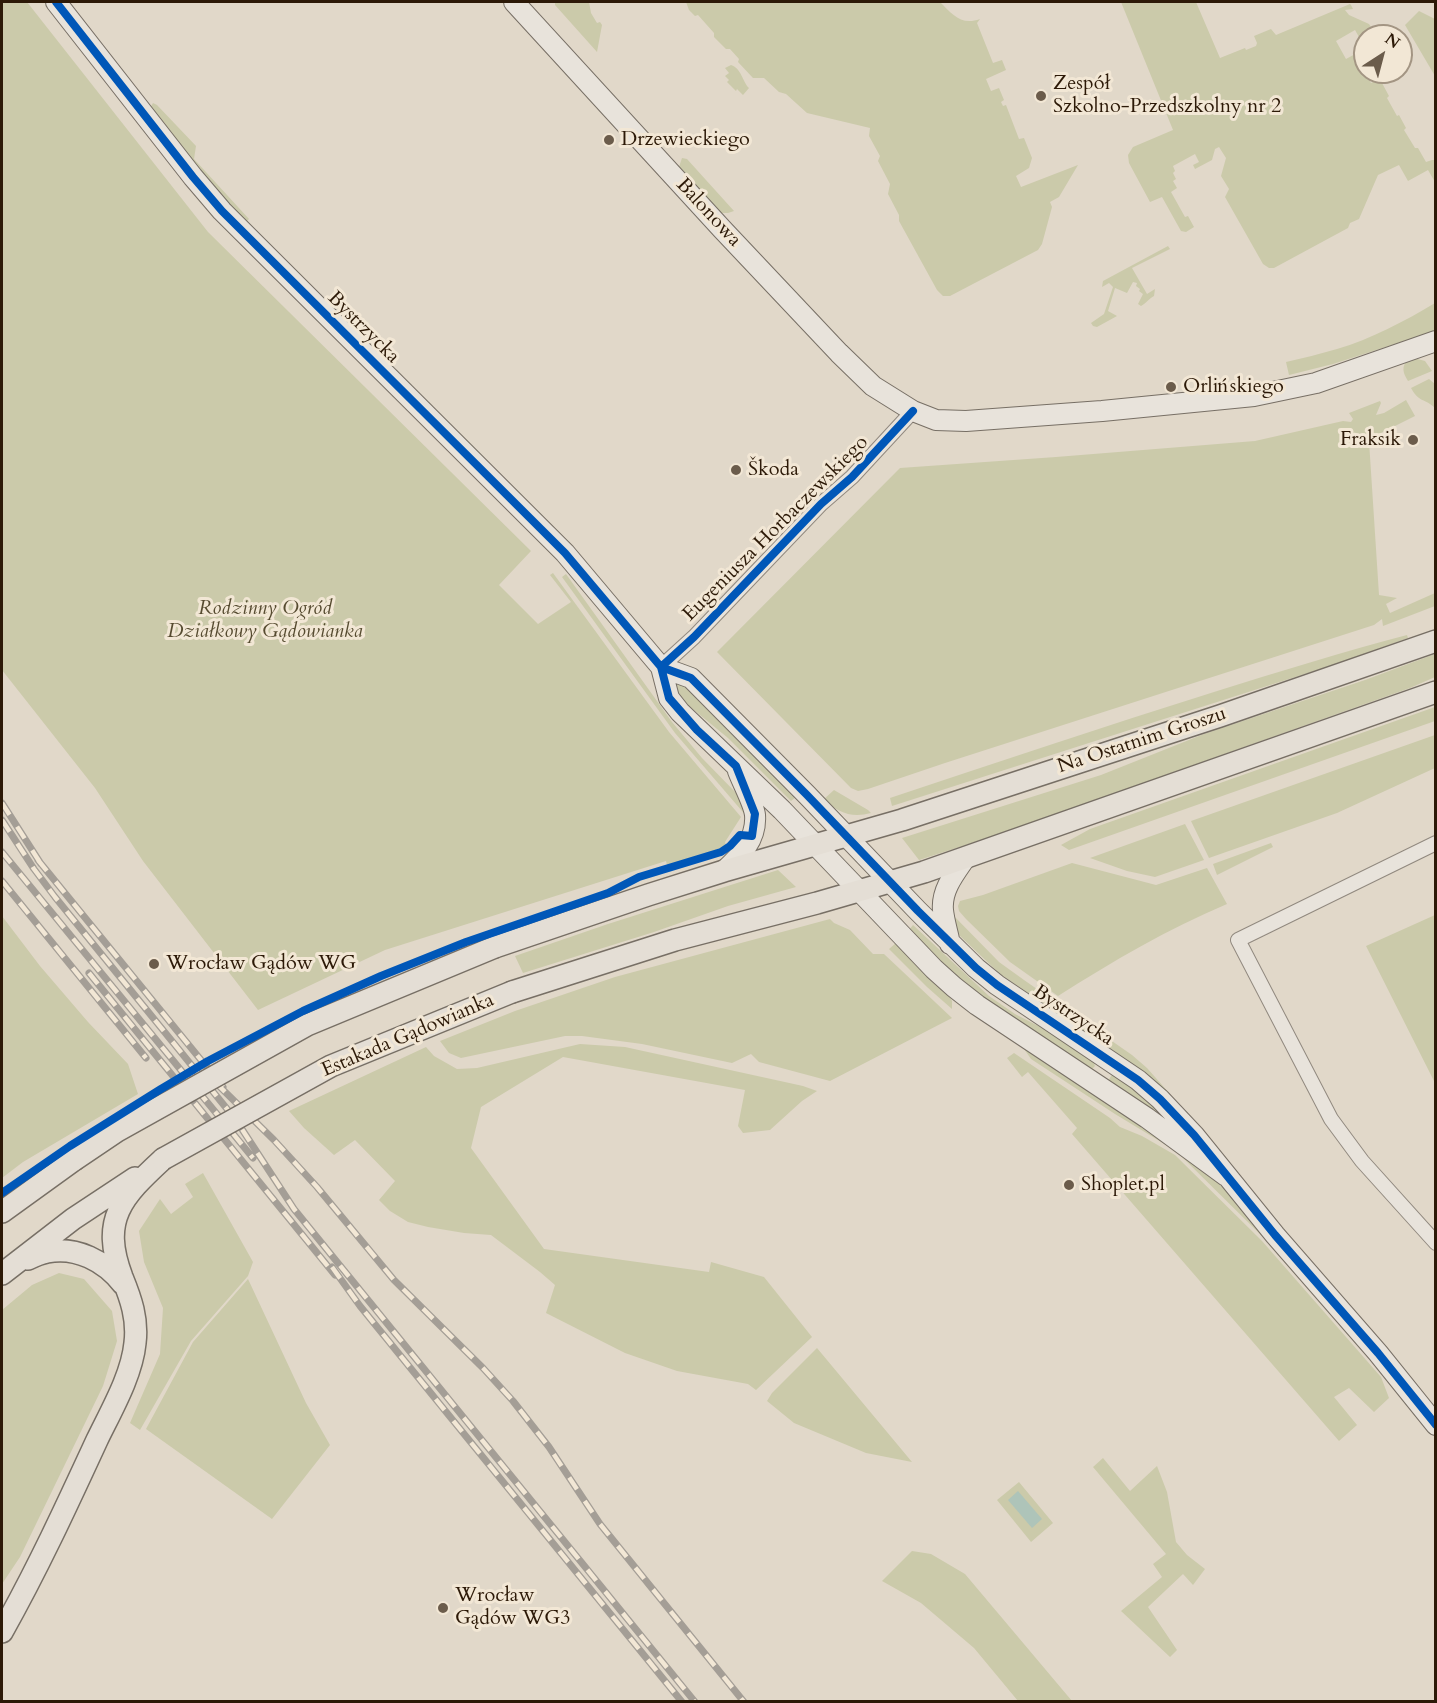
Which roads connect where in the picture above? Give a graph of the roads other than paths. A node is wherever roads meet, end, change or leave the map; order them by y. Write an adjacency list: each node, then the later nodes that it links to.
1 (56, 2): 6 (street, Bystrzycka)
2 (514, 2): 4 (street, Balonowa)
3 (1436, 341): 4 (street)
4 (913, 411): 6 (street, Eugeniusza Horbaczewskiego)
5 (1436, 641): 9 (main road, Na Ostatnim Groszu)
6 (661, 667): 8 (street, Bystrzycka); 9 (street, Bystrzycka)
7 (1436, 692): 12 (main road)
8 (736, 766): 11 (street, Bystrzycka); 13 (street)
9 (846, 835): 11 (main road); 14 (street, Bystrzycka)
10 (1436, 843): 22 (street)
11 (815, 844): 13 (main road); 15 (street, Bystrzycka)
12 (966, 857): 14 (main road); 16 (street)
13 (724, 871): 21 (main road, bridge)
14 (889, 881): 15 (main road); 16 (street, Bystrzycka)
15 (858, 890): 18 (street, Bystrzycka); 19 (main road, Estakada Gądowianka, bridge)
16 (950, 944): 17 (street, Bystrzycka)
17 (1098, 1053): 18 (street); 20 (street, Bystrzycka)
18 (1082, 1074): 20 (street, Bystrzycka)
19 (163, 1159): 23 (main road, Estakada Gądowianka); 24 (main road)
20 (1226, 1176): 25 (street, Bystrzycka)
21 (2, 1212)
22 (1436, 1243)
23 (8, 1269): 24 (main road)
24 (128, 1291): 26 (main road)
25 (1436, 1425)
26 (2, 1632)

